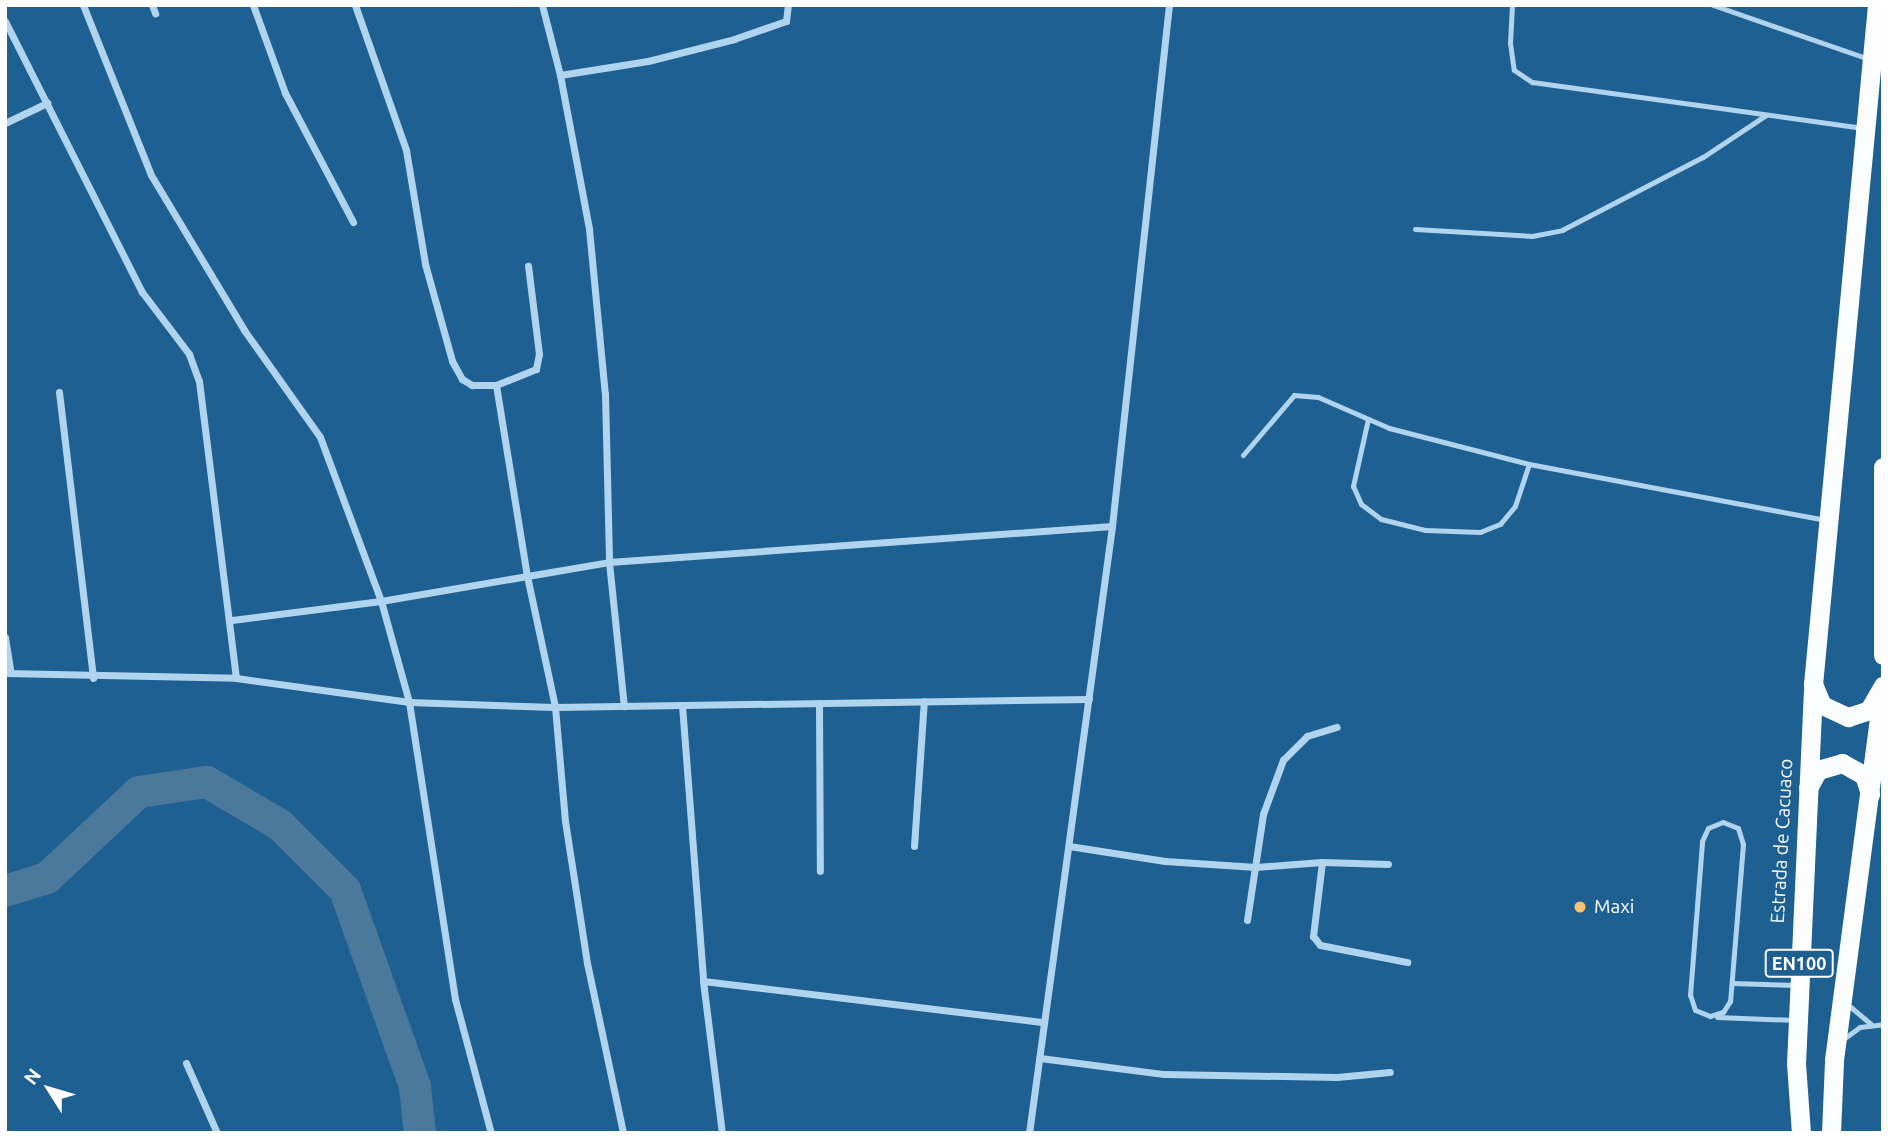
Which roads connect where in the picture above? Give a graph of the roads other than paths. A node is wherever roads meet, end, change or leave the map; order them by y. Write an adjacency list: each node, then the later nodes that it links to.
1 (83, 5): 30 (street)
2 (253, 5): 17 (street)
3 (355, 5): 20 (street)
4 (541, 5): 12 (street)
5 (788, 5): 12 (street)
6 (1169, 5): 27 (street)
7 (1512, 5): 14 (lane)
8 (1713, 5): 11 (lane)
9 (1877, 5): 11 (highway, EN100)
10 (5, 21): 13 (street)
11 (1870, 60): 16 (highway, EN100)
12 (560, 75): 28 (street)
13 (47, 103): 15 (street); 31 (street)
14 (1766, 114): 16 (lane); 18 (lane)
15 (5, 123)
16 (1866, 129): 26 (highway, EN100)
17 (353, 222)
18 (1415, 229)
19 (528, 266): 20 (street)
20 (496, 385): 29 (street)
21 (59, 392): 35 (street)
22 (1368, 419): 23 (lane); 24 (lane); 24 (lane)
23 (1243, 455)
24 (1530, 464): 26 (lane)
25 (1883, 467): 33 (highway)
26 (1831, 521): 37 (highway, EN100)
27 (1112, 526): 28 (street); 39 (street)
28 (609, 562): 29 (street); 44 (street)
29 (527, 576): 30 (street); 45 (street)
30 (381, 601): 31 (street); 41 (street)
31 (232, 620): 36 (street)
32 (5, 638): 34 (street)
33 (1883, 656)
34 (8, 673): 35 (street)
35 (93, 678): 36 (street)
36 (236, 678): 41 (street)
37 (1814, 678): 38 (highway); 48 (highway, Estrada de Cacuaco / EN100)
38 (1883, 687): 47 (highway, EN100)
39 (1089, 699): 40 (street); 51 (street)
40 (924, 701): 42 (street); 50 (street)
41 (409, 702): 45 (street); 72 (street)
42 (819, 703): 43 (street); 55 (street)
43 (682, 705): 44 (street); 58 (street)
44 (624, 706): 45 (street)
45 (555, 707): 73 (street)
46 (1337, 727): 54 (street)
47 (1880, 751): 49 (highway, EN100)
48 (1807, 792): 49 (highway); 60 (highway, Estrada de Cacuaco / EN100)
49 (1875, 798): 61 (highway, EN100)
50 (914, 846)
51 (1069, 846): 54 (street); 64 (street)
52 (1322, 862): 53 (street); 54 (street); 57 (street)
53 (1388, 864)
54 (1256, 867): 56 (street)
55 (820, 871)
56 (1247, 920)
57 (1407, 962)
58 (703, 981): 64 (street); 74 (street)
59 (1732, 983): 60 (lane); 62 (lane); 62 (lane)
60 (1798, 985): 63 (highway, Estrada de Cacuaco / EN100)
61 (1842, 992): 65 (lane); 67 (highway, EN100)
62 (1710, 1016): 63 (lane)
63 (1797, 1020): 76 (highway, Estrada de Cacuaco / EN100)
64 (1044, 1022): 68 (street)
65 (1871, 1024): 66 (lane); 67 (lane)
66 (1883, 1024)
67 (1835, 1050): 77 (highway, EN100)
68 (1040, 1058): 70 (street); 75 (street)
69 (186, 1063): 71 (street)
70 (1390, 1072)
71 (216, 1133)
72 (491, 1133)
73 (623, 1133)
74 (722, 1133)
75 (1029, 1133)
76 (1801, 1133)
77 (1831, 1133)

